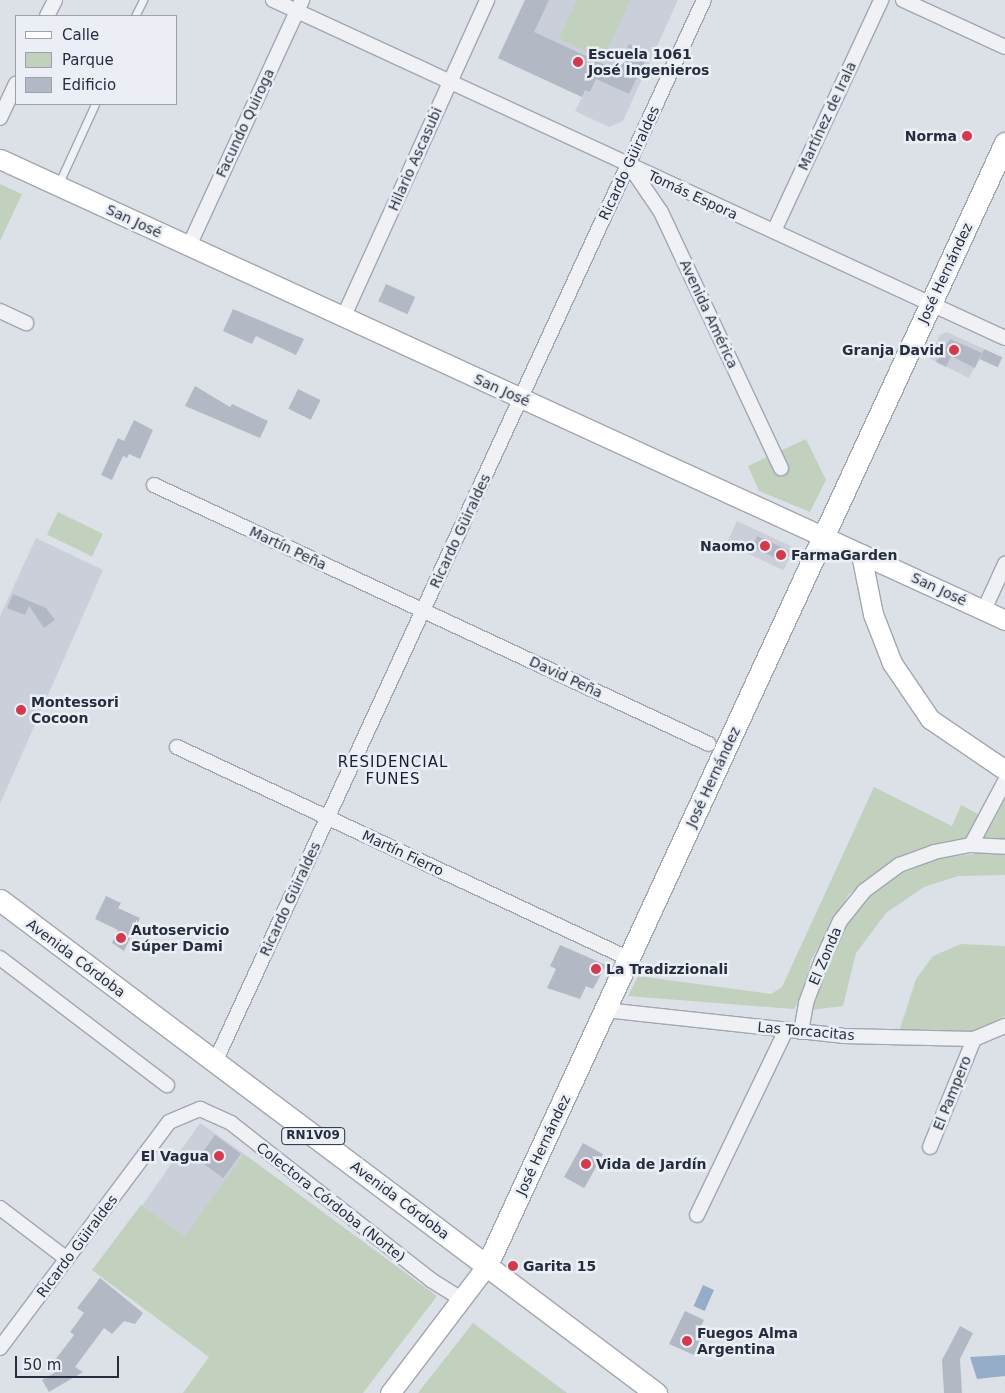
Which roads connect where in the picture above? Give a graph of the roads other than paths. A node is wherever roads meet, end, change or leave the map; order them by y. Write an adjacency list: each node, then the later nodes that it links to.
1 (55, 0): 9 (street)
2 (143, 0): 10 (lane)
3 (273, 0): 8 (street, Tomás Espora)
4 (487, 0): 12 (street, Hilario Ascasubi)
5 (704, 0): 18 (street, Ricardo Güiraldes)
6 (881, 0): 20 (street, Martínez de Irala)
7 (902, 0): 11 (street)
8 (299, 6): 12 (street, Tomás Espora); 21 (street, Facundo Quiroga)
9 (48, 15)
10 (136, 15)
11 (1005, 48)
12 (450, 82): 18 (street, Tomás Espora); 24 (street, Hilario Ascasubi)
13 (15, 85): 15 (street)
14 (95, 105): 19 (lane)
15 (0, 118)
16 (1005, 143): 22 (main road, José Hernández)
17 (0, 159): 19 (street, San José)
18 (628, 165): 20 (street, Tomás Espora); 27 (street, Ricardo Güiraldes); 28 (street, Avenida América)
19 (58, 186): 21 (street, San José)
20 (774, 232): 22 (street, Tomás Espora)
21 (189, 246): 24 (street, San José)
22 (931, 304): 26 (street, Tomás Espora); 30 (main road, José Hernández)
23 (0, 311): 25 (street)
24 (343, 318): 27 (street, San José)
25 (26, 323)
26 (1005, 338)
27 (520, 399): 30 (street, San José); 34 (street, Ricardo Güiraldes)
28 (781, 468)
29 (154, 485): 34 (street, Martín Peña)
30 (824, 536): 31 (street, San José); 45 (main road, José Hernández)
31 (861, 554): 33 (street, San José); 38 (street)
32 (1005, 564): 33 (street)
33 (984, 610): 35 (street, San José)
34 (423, 611): 36 (street, David Peña); 40 (street, Ricardo Güiraldes)
35 (1005, 620)
36 (709, 744)
37 (177, 747): 40 (street, Martín Fierro)
38 (1005, 770)
39 (1005, 781): 41 (street)
40 (328, 818): 45 (street, Martín Fierro); 51 (street, Ricardo Güiraldes)
41 (971, 844): 42 (street, El Zonda); 49 (street, El Zonda)
42 (1005, 847)
43 (0, 900): 51 (main road, Avenida Córdoba / RN1V09)
44 (0, 958): 52 (street)
45 (629, 959): 46 (main road, José Hernández)
46 (605, 1010): 48 (street, Las Torcacitas); 58 (main road, José Hernández)
47 (1005, 1026): 50 (street, Las Torcacitas)
48 (786, 1030): 49 (street, Las Torcacitas); 56 (street)
49 (801, 1032): 50 (street, Las Torcacitas)
50 (974, 1038): 54 (street, El Pampero)
51 (215, 1062): 58 (main road, Avenida Córdoba / RN1V09)
52 (167, 1085)
53 (200, 1109): 57 (street, Ricardo Güiraldes); 59 (street, Colectora Córdoba (Norte))
54 (930, 1147)
55 (0, 1208): 57 (street)
56 (697, 1215)
57 (67, 1259): 60 (street, Ricardo Güiraldes)
58 (486, 1265): 59 (street, José Hernández); 62 (main road, Avenida Córdoba / RN1V09)
59 (461, 1299): 61 (street, José Hernández)
60 (0, 1348)
61 (390, 1393)
62 (656, 1393)

